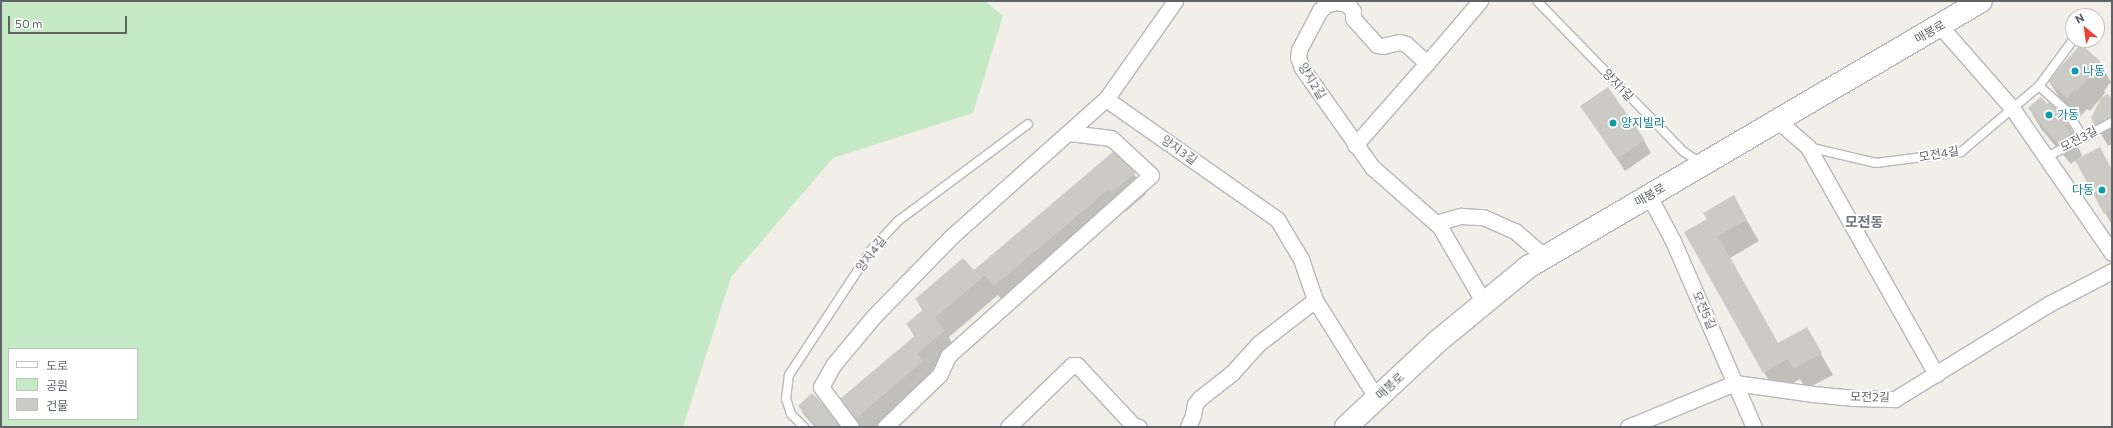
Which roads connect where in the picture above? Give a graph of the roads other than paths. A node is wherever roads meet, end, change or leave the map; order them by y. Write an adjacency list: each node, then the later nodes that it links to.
1 (1175, 1): 9 (street)
2 (1480, 1): 7 (street)
3 (1537, 1): 19 (lane, 양지1길)
4 (1982, 1): 5 (street, 매봉로)
5 (1940, 26): 10 (street); 11 (street, 매봉로)
6 (2067, 48): 8 (lane, 모전4길)
7 (1427, 63): 16 (street); 16 (street, 양지2길)
8 (2038, 86): 10 (lane, 모전4길); 15 (lane)
9 (1106, 99): 14 (street); 25 (street, 양지3길)
10 (2012, 108): 17 (lane, 모전4길); 18 (street)
11 (1777, 120): 17 (street); 19 (street, 매봉로)
12 (1028, 124): 31 (lane, 양지4길)
13 (2111, 124): 15 (lane, 모전3길)
14 (1069, 133): 32 (street); 33 (street)
15 (2083, 138): 18 (lane, 모전3길)
16 (1355, 145): 21 (street, 양지2길)
17 (1808, 147): 27 (street)
18 (2047, 157): 22 (street)
19 (1703, 164): 20 (street, 매봉로)
20 (1649, 196): 23 (street, 매봉로); 28 (street, 모전5길)
21 (1436, 223): 23 (street); 26 (street, 양지2길)
22 (2112, 253)
23 (1545, 258): 26 (street, 매봉로)
24 (2110, 276): 27 (street, 모전2길)
25 (1315, 300): 29 (street, 양지3길); 35 (street)
26 (1484, 303): 29 (street, 매봉로)
27 (1936, 374): 28 (street, 모전2길)
28 (1735, 383): 37 (street, 모전2길); 38 (street, 모전5길)
29 (1377, 399): 36 (street, 매봉로)
30 (1015, 425): 34 (street)
31 (804, 427)
32 (851, 427)
33 (885, 427)
34 (1139, 427)
35 (1188, 427)
36 (1346, 427)
37 (1628, 427)
38 (1754, 427)

